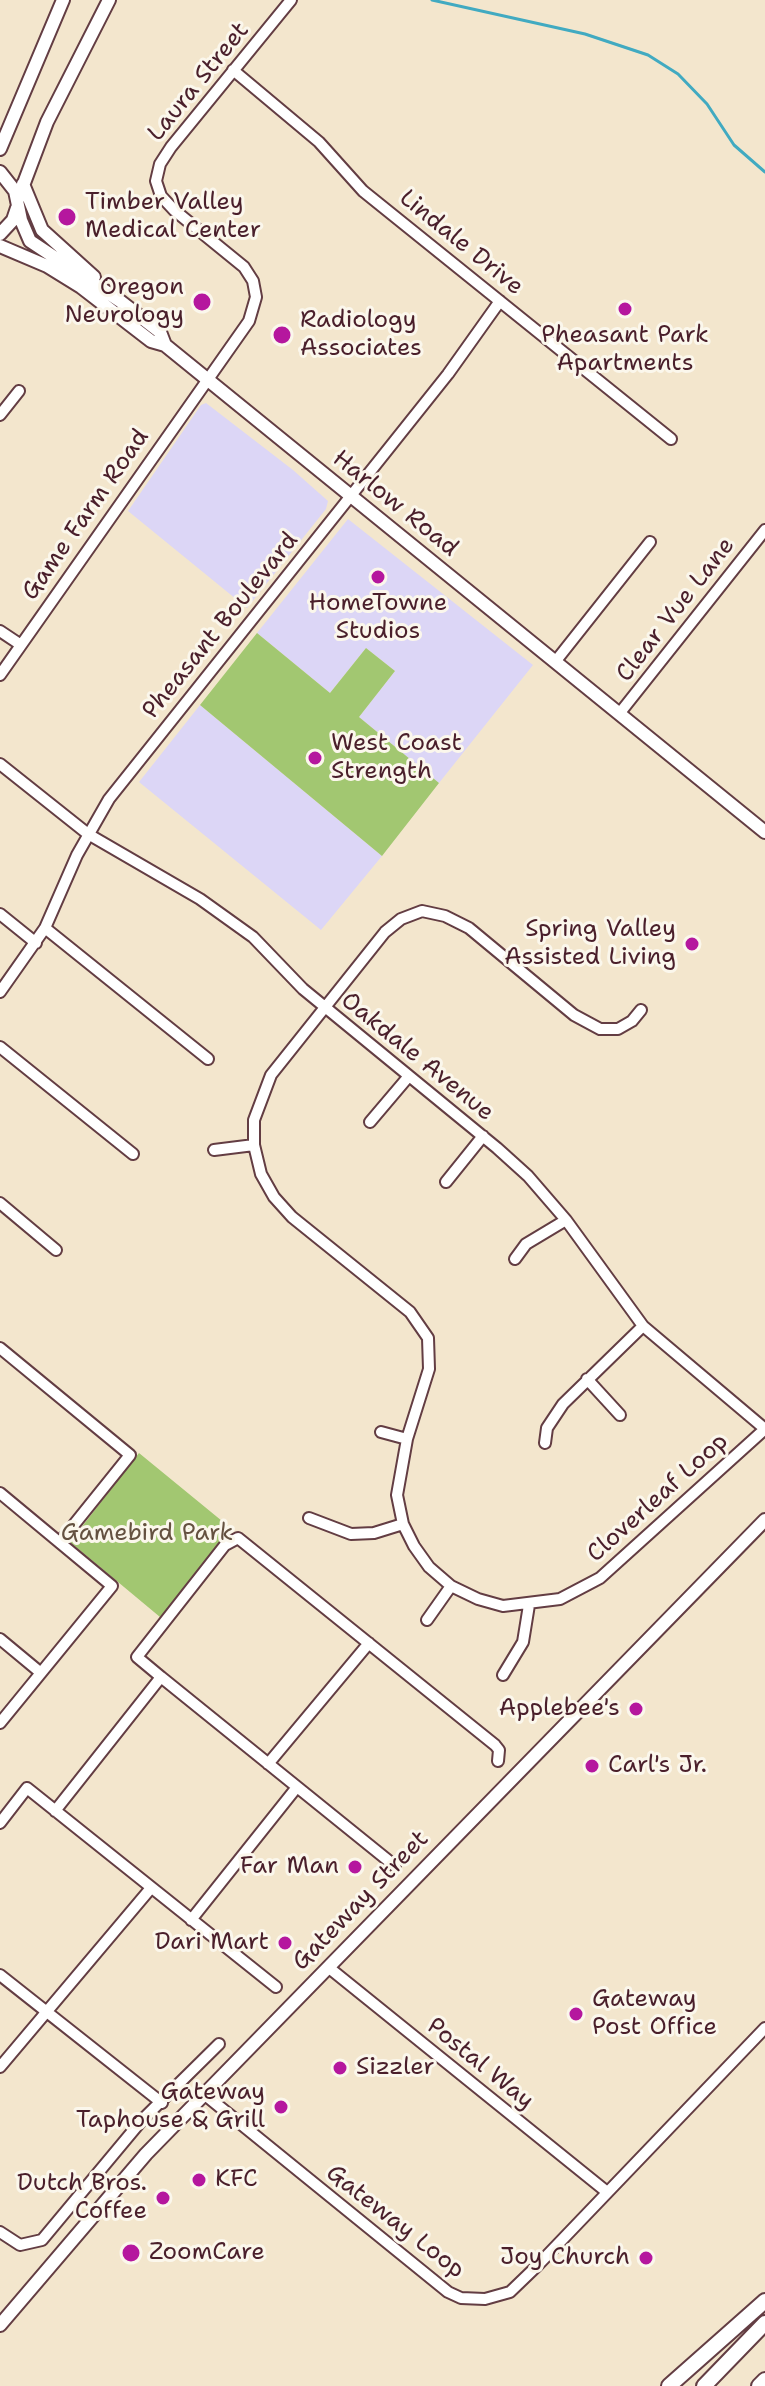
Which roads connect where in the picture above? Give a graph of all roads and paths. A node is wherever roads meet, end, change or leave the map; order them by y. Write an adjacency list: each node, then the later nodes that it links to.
1 (63, 0): 5 (main road)
2 (109, 0): 7 (main road)
3 (291, 0): 4 (street, Laura Street)
4 (233, 70): 12 (street, Lindale Drive); 14 (street, Laura Street)
5 (0, 149)
6 (0, 172): 8 (main road)
7 (23, 184): 8 (main road); 11 (main road)
8 (17, 203): 9 (main road); 11 (main road)
9 (0, 234)
10 (2, 249): 13 (main road)
11 (120, 301): 13 (main road)
12 (500, 301): 17 (street, Lindale Drive); 18 (street, Pheasant Boulevard)
13 (165, 345): 14 (main road, Harlow Road)
14 (207, 379): 18 (main road, Harlow Road); 22 (street, Game Farm Road)
15 (19, 391): 16 (street)
16 (0, 415)
17 (671, 439)
18 (350, 496): 23 (main road, Harlow Road); 28 (street, Pheasant Boulevard)
19 (765, 530): 25 (street, Clear Vue Lane)
20 (650, 542): 23 (street)
21 (0, 631): 22 (street)
22 (21, 645): 24 (street, Game Farm Road)
23 (555, 662): 25 (main road, Harlow Road)
24 (0, 675)
25 (619, 714): 27 (main road, Harlow Road)
26 (0, 764): 28 (street, Oakdale Avenue)
27 (765, 832)
28 (88, 834): 30 (street, Pheasant Boulevard); 33 (street, Oakdale Avenue)
29 (0, 914): 31 (street)
30 (45, 928): 31 (street, Pheasant Boulevard); 36 (street)
31 (36, 943): 32 (street, Pheasant Boulevard)
32 (0, 992)
33 (324, 1007): 34 (street, Cloverleaf Loop); 37 (street, Oakdale Avenue); 40 (street, Cloverleaf Loop)
34 (641, 1010)
35 (0, 1047): 42 (street)
36 (208, 1059)
37 (409, 1076): 38 (street); 39 (street, Oakdale Avenue)
38 (370, 1122)
39 (483, 1136): 43 (street); 45 (street, Oakdale Avenue)
40 (254, 1145): 41 (street); 54 (street, Cloverleaf Loop)
41 (214, 1150)
42 (133, 1154)
43 (446, 1182)
44 (0, 1203): 46 (street)
45 (566, 1220): 47 (street); 48 (street, Oakdale Avenue)
46 (56, 1250)
47 (515, 1259)
48 (643, 1326): 50 (street); 52 (street, Oakdale Avenue)
49 (0, 1348): 60 (street)
50 (587, 1379): 51 (street); 55 (street)
51 (620, 1415)
52 (765, 1429): 62 (street, Cloverleaf Loop)
53 (381, 1432): 54 (street)
54 (407, 1439): 59 (street, Cloverleaf Loop)
55 (545, 1443)
56 (0, 1493): 60 (street)
57 (309, 1518): 59 (street)
58 (765, 1520): 78 (main road, Gateway Street)
59 (403, 1524): 61 (street, Cloverleaf Loop)
60 (60, 1542): 66 (street)
61 (451, 1586): 62 (street, Cloverleaf Loop); 63 (street)
62 (529, 1605): 67 (street)
63 (427, 1620)
64 (0, 1639): 66 (street)
65 (369, 1643): 68 (street); 70 (street); 71 (street)
66 (41, 1673): 69 (street)
67 (503, 1675)
68 (161, 1677): 71 (street); 73 (street)
69 (0, 1723)
70 (498, 1761)
71 (268, 1764): 72 (street)
72 (297, 1787): 75 (street); 77 (street)
73 (55, 1811): 74 (street); 76 (street)
74 (0, 1823)
75 (395, 1866)
76 (151, 1888): 77 (street); 81 (street)
77 (191, 1920): 80 (street)
78 (328, 1967): 85 (main road, Gateway Street); 87 (street, Postal Way)
79 (0, 1975): 81 (street)
80 (276, 1987)
81 (45, 2011): 84 (street); 86 (street)
82 (765, 2028): 87 (street, Gateway Loop)
83 (219, 2044): 86 (street)
84 (0, 2067)
85 (204, 2094): 87 (street, Gateway Loop); 91 (main road, Gateway Street)
86 (162, 2103): 88 (street)
87 (607, 2192)
88 (0, 2232)
89 (765, 2301): 93 (highway)
90 (765, 2323): 94 (highway)
91 (0, 2325)
92 (765, 2380): 95 (highway)
93 (669, 2386)
94 (704, 2386)
95 (759, 2386)

